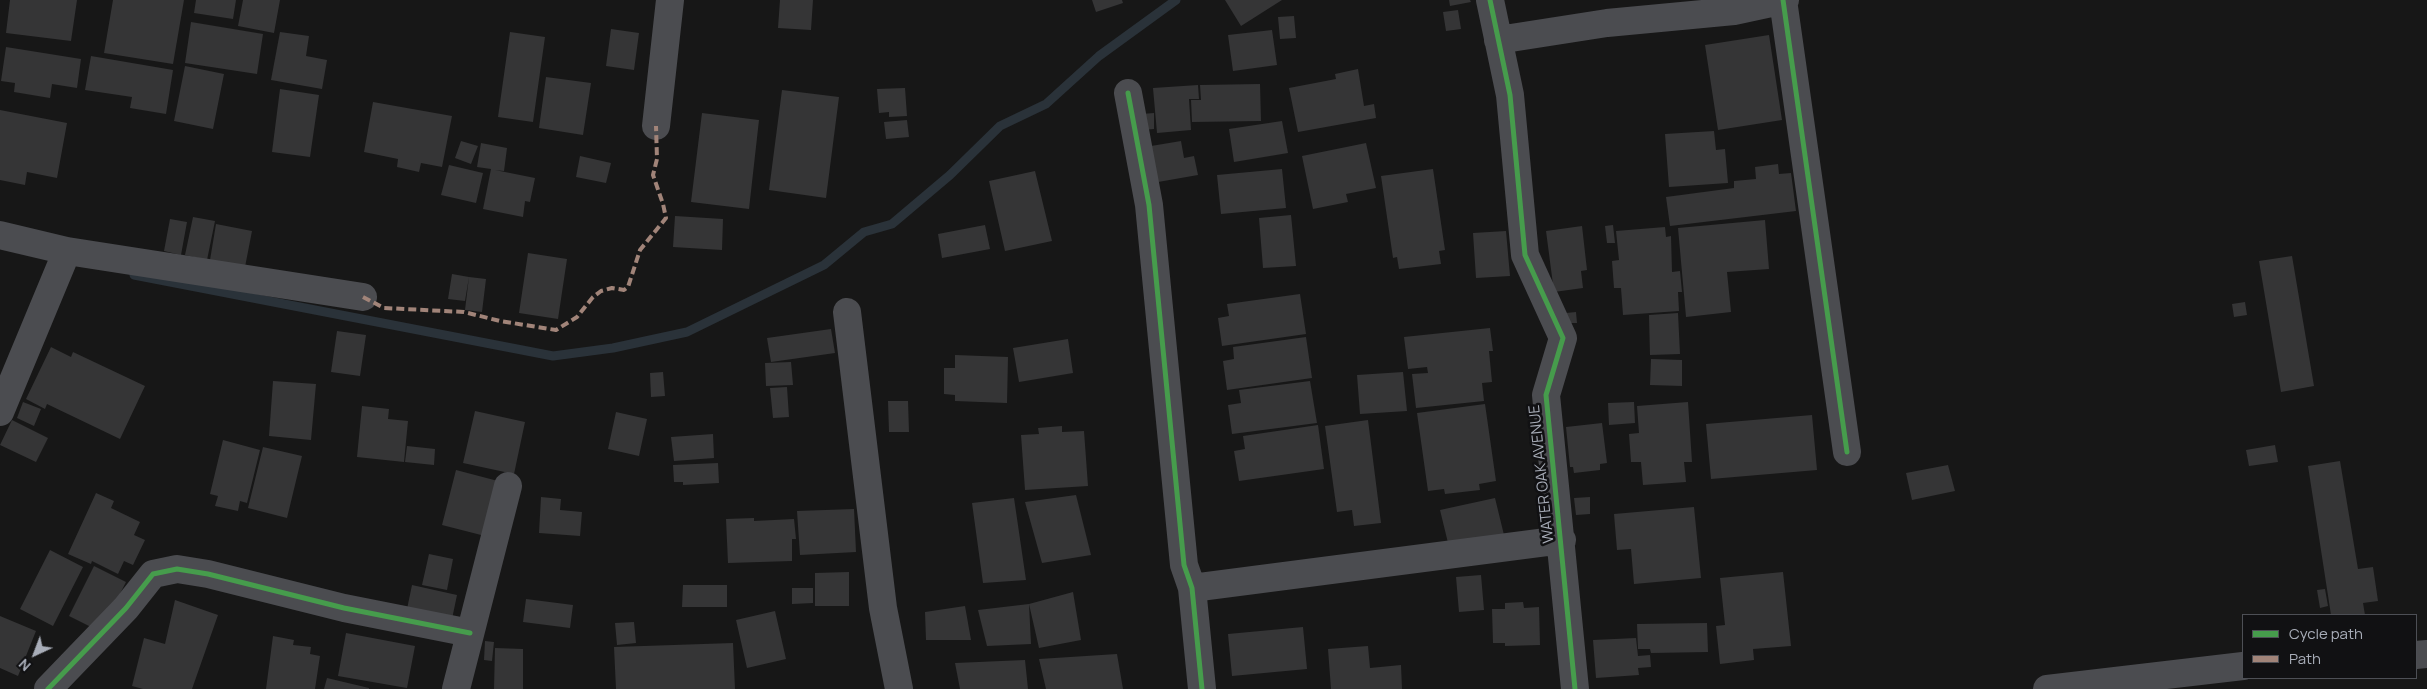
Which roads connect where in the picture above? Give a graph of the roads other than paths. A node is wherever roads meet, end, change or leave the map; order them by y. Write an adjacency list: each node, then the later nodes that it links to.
1 (670, 0): 6 (street)
2 (1490, 0): 4 (street, WATER OAK AVENUE)
3 (1784, 0): 4 (street); 12 (street)
4 (1498, 40): 14 (street, WATER OAK AVENUE)
5 (1128, 93): 15 (street)
6 (656, 126)
7 (0, 235): 8 (street)
8 (68, 251): 9 (street); 11 (street)
9 (363, 297)
10 (847, 312): 20 (street)
11 (0, 412)
12 (1847, 452)
13 (508, 486): 16 (street)
14 (1562, 540): 15 (street); 22 (street, WATER OAK AVENUE)
15 (1192, 588): 21 (street)
16 (470, 633): 18 (street); 19 (street)
17 (2242, 666): 23 (street)
18 (48, 689)
19 (456, 689)
20 (899, 689)
21 (1202, 689)
22 (1575, 689)
23 (2047, 689)

